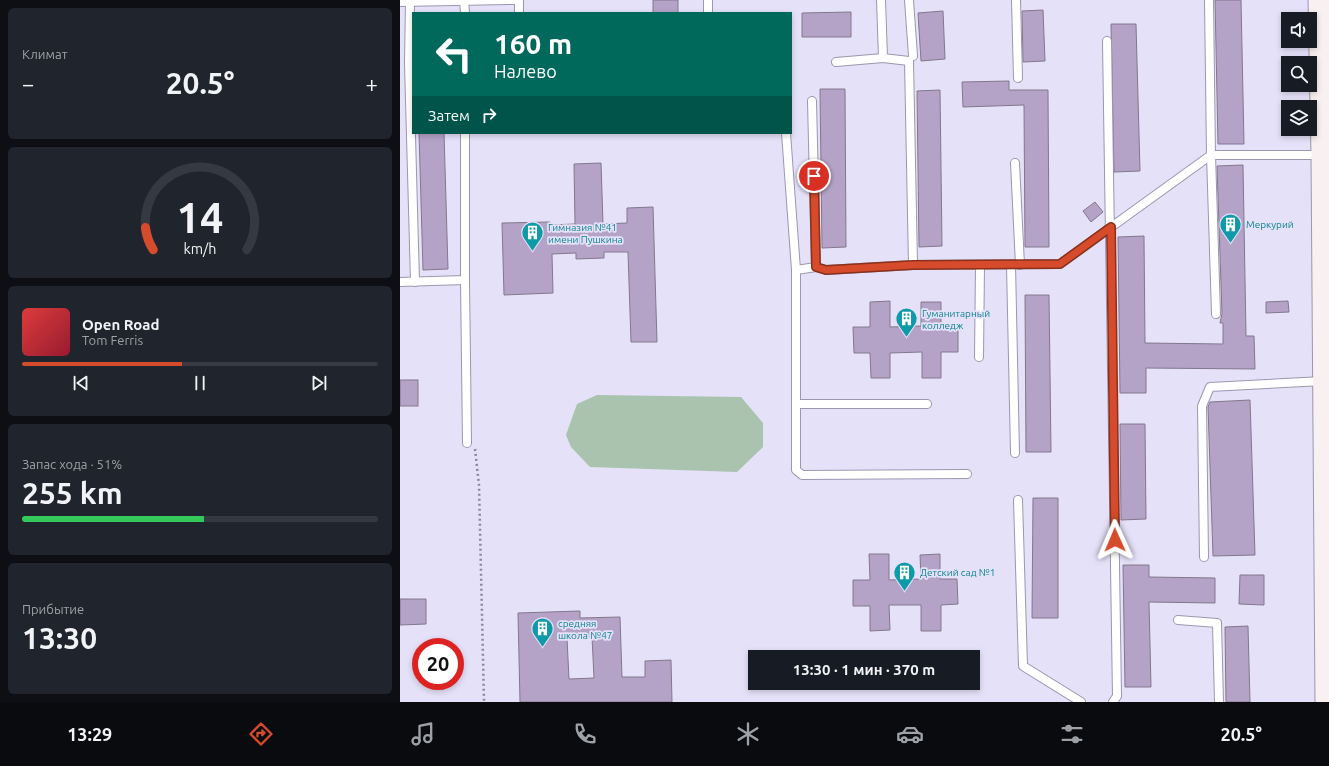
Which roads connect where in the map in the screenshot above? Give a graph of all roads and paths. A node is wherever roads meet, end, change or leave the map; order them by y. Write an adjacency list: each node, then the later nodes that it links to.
1 (464, 0): 2 (lane); 11 (lane); 12 (lane)
2 (514, 0)
3 (519, 0): 13 (lane)
4 (708, 0): 14 (lane)
5 (881, 0): 18 (lane)
6 (909, 0): 17 (lane)
7 (1016, 0): 22 (lane)
8 (1209, 0): 27 (lane)
9 (1319, 0): 16 (street)
10 (400, 2): 11 (lane)
11 (410, 2): 21 (lane)
12 (465, 12)
13 (519, 12)
14 (708, 12)
15 (1107, 41): 30 (lane)
16 (1325, 41): 28 (street)
17 (913, 56)
18 (883, 58): 19 (lane); 31 (lane)
19 (836, 62)
20 (400, 63): 21 (lane)
21 (409, 63): 23 (lane)
22 (1018, 78)
23 (411, 85): 39 (lane)
24 (812, 100): 35 (lane)
25 (465, 134): 37 (lane)
26 (786, 134): 36 (lane)
27 (1211, 155): 28 (lane); 30 (lane); 40 (lane)
28 (1326, 155): 42 (street)
29 (1015, 163): 34 (lane)
30 (1111, 227): 34 (lane); 56 (lane)
31 (913, 265): 32 (lane); 35 (lane)
32 (980, 265): 33 (lane); 41 (lane)
33 (1011, 265): 34 (lane); 48 (lane)
34 (1020, 265)
35 (816, 267): 36 (lane)
36 (796, 270): 43 (lane)
37 (465, 280): 39 (lane); 46 (lane)
38 (400, 282): 39 (lane)
39 (415, 282)
40 (1216, 314)
41 (979, 358)
42 (1324, 381): 45 (street); 51 (lane)
43 (796, 404): 44 (lane); 49 (lane)
44 (926, 404)
45 (1326, 405): 53 (street)
46 (467, 443)
47 (474, 452): 54 (path)
48 (1015, 453)
49 (967, 474)
50 (1018, 500): 55 (lane)
51 (1204, 557)
52 (1178, 620): 57 (lane)
53 (1327, 666): 58 (street)
54 (484, 702)
55 (1081, 702)
56 (1113, 702)
57 (1219, 702)
58 (1326, 702)

